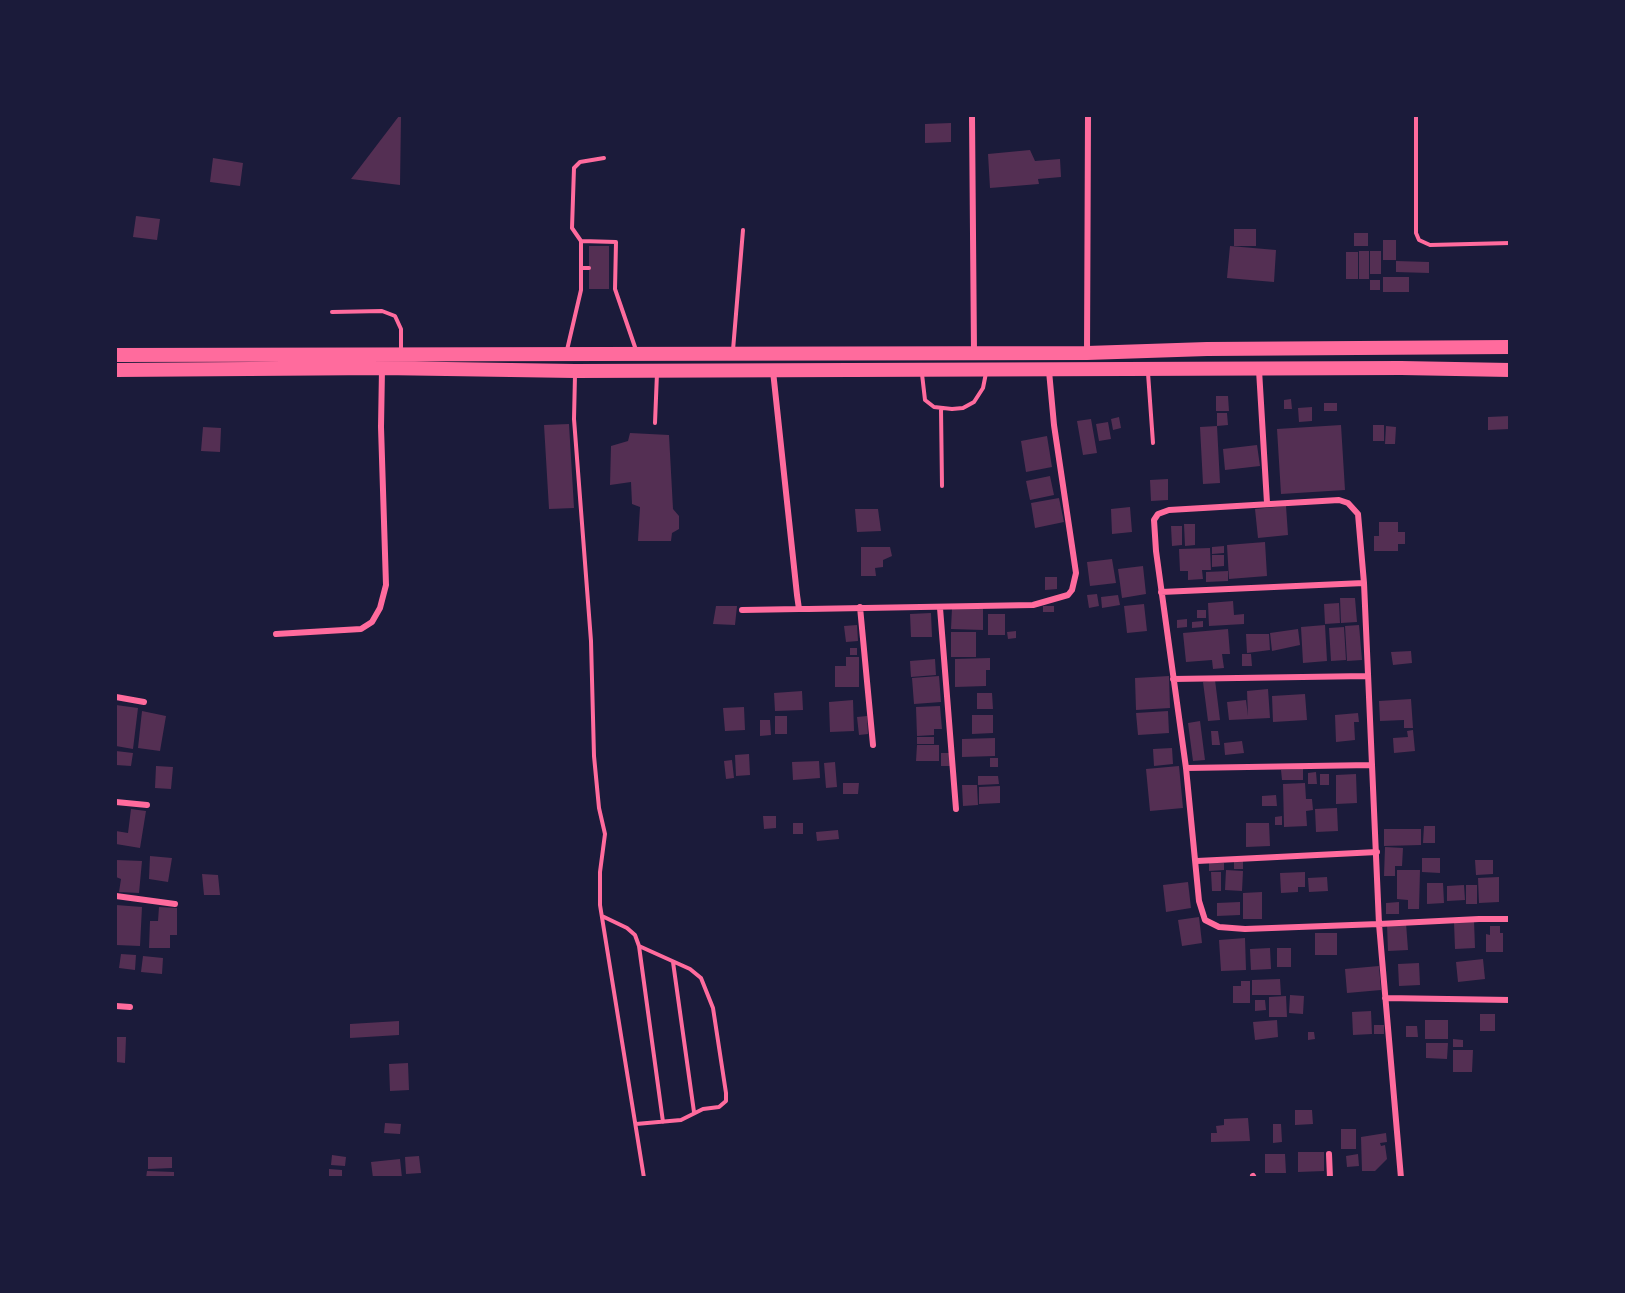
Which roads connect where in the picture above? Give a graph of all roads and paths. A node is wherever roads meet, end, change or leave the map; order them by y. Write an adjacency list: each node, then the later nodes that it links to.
1 (972, 116): 15 (street)
2 (1088, 116): 16 (street)
3 (1416, 116): 7 (lane)
4 (604, 158): 6 (lane)
5 (743, 230): 19 (lane)
6 (581, 241): 8 (lane); 11 (lane)
7 (1509, 243)
8 (581, 268): 9 (lane); 18 (lane)
9 (589, 268)
10 (609, 268): 11 (lane)
11 (615, 268): 14 (lane)
12 (332, 312): 17 (lane)
13 (1509, 347): 16 (highway)
14 (637, 353): 18 (highway); 19 (highway)
15 (974, 353): 16 (highway); 19 (highway)
16 (1087, 353)
17 (401, 354): 18 (highway); 20 (highway)
18 (566, 354)
19 (733, 354)
20 (116, 355)
21 (382, 368): 23 (highway); 30 (highway); 43 (street)
22 (1148, 369): 27 (highway); 28 (highway); 34 (lane)
23 (116, 370)
24 (773, 370): 25 (highway); 31 (highway); 41 (street)
25 (922, 370): 26 (highway); 32 (lane)
26 (986, 370): 27 (highway); 32 (lane)
27 (1049, 370): 40 (street)
28 (1259, 370): 29 (highway); 36 (street)
29 (1509, 370)
30 (575, 371): 31 (highway); 58 (lane)
31 (657, 371): 33 (lane)
32 (941, 409): 35 (lane)
33 (655, 423)
34 (1153, 443)
35 (942, 486)
36 (1267, 503): 37 (street); 38 (street)
37 (1364, 583): 38 (street); 44 (street)
38 (1161, 592): 45 (street)
39 (860, 607): 40 (street); 41 (street); 48 (street)
40 (940, 608): 53 (street)
41 (800, 609): 42 (street)
42 (742, 610)
43 (276, 634)
44 (1366, 676): 45 (street); 49 (street)
45 (1173, 679): 50 (street)
46 (116, 697): 47 (street)
47 (144, 702)
48 (873, 745)
49 (1372, 765): 50 (street); 54 (street)
50 (1186, 768): 55 (street)
51 (116, 802): 52 (street)
52 (147, 805)
53 (956, 808)
54 (1377, 852): 55 (street); 60 (street)
55 (1197, 861): 60 (street)
56 (116, 896): 57 (street)
57 (175, 904)
58 (602, 916): 61 (lane); 69 (lane)
59 (1509, 919): 60 (street)
60 (1379, 924): 63 (street)
61 (639, 946): 62 (lane); 68 (lane)
62 (673, 961): 67 (lane); 67 (lane)
63 (1385, 998): 64 (street); 73 (street)
64 (1509, 1000)
65 (116, 1006): 66 (street)
66 (130, 1007)
67 (694, 1112): 68 (lane)
68 (663, 1122): 69 (lane)
69 (636, 1124): 71 (lane)
70 (1329, 1155): 72 (street)
71 (644, 1178)
72 (1330, 1178)
73 (1401, 1178)

